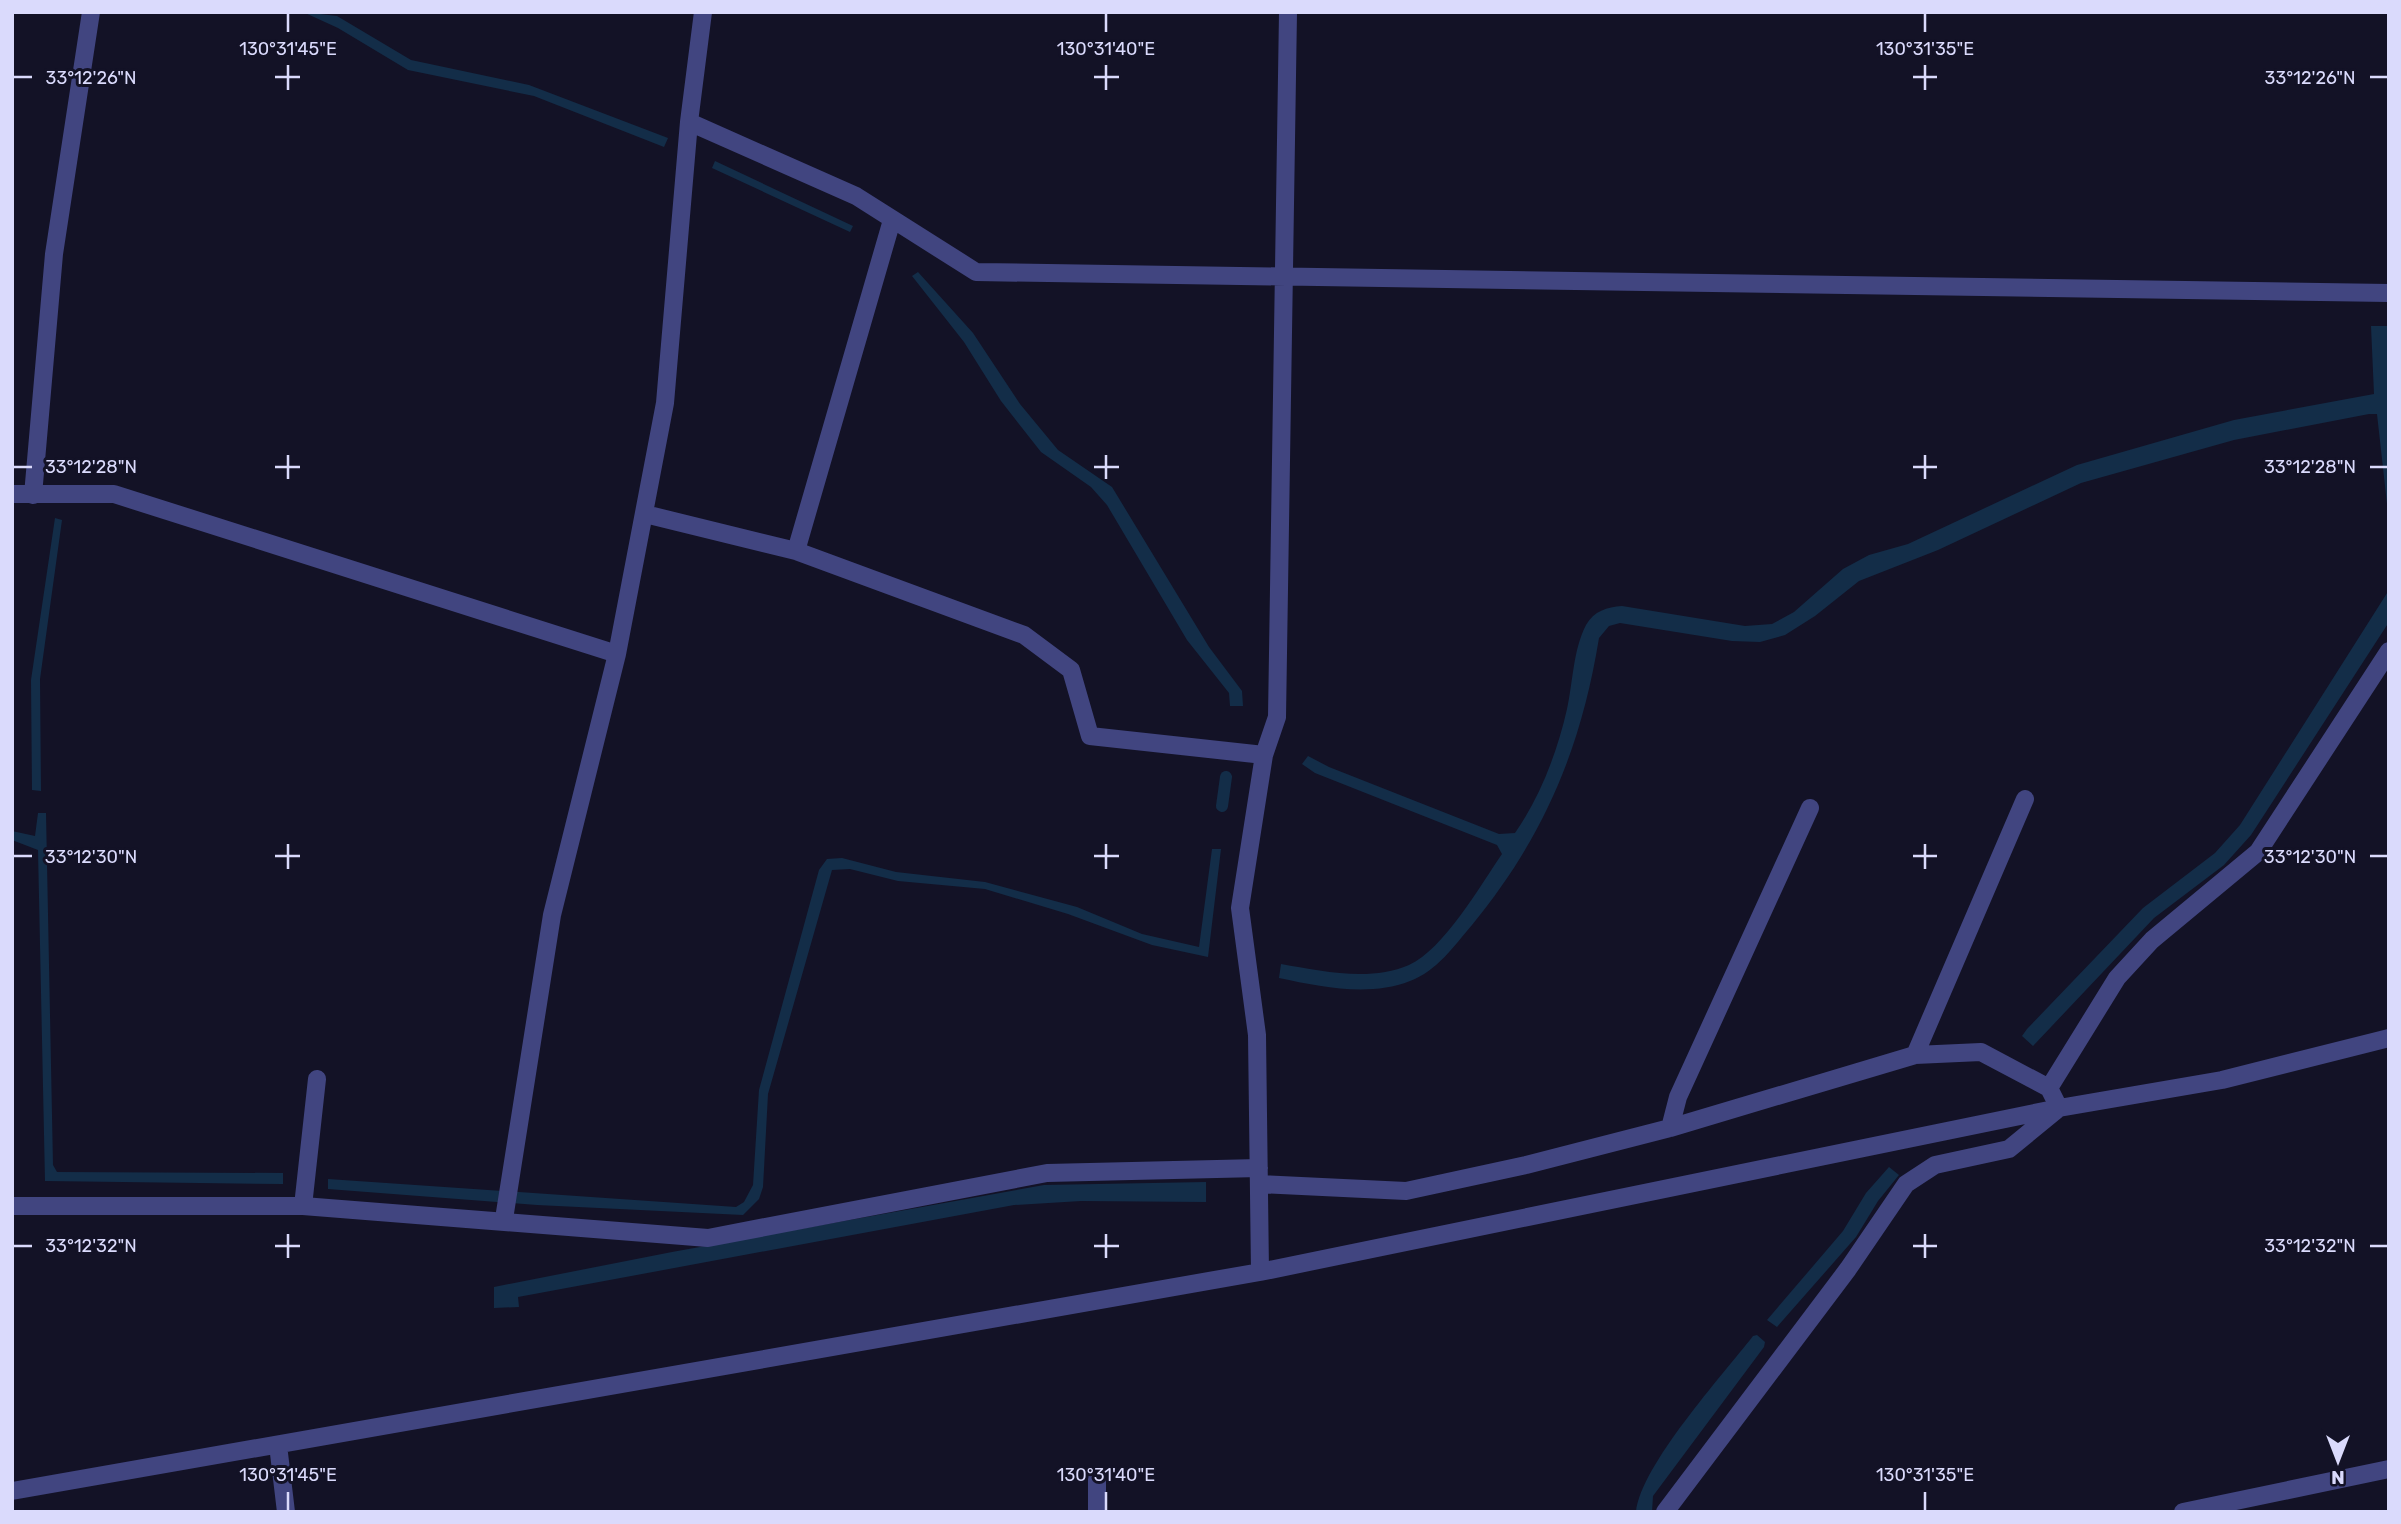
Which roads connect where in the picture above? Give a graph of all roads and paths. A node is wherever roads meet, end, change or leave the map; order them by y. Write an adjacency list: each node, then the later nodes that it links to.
1 (92, 12): 9 (street)
2 (703, 12): 4 (street)
3 (1288, 12): 6 (street)
4 (690, 122): 5 (street); 10 (street)
5 (892, 220): 6 (street); 11 (street)
6 (1284, 277): 7 (street); 14 (street)
7 (2389, 293)
8 (12, 494): 9 (street)
9 (33, 495): 13 (street)
10 (645, 514): 11 (street); 13 (street)
11 (796, 551): 14 (street)
12 (2389, 651): 20 (street)
13 (617, 654): 26 (street)
14 (1264, 755): 23 (street)
15 (2025, 799): 18 (street)
16 (1810, 808): 22 (street)
17 (2389, 1038): 21 (street)
18 (1915, 1055): 20 (street); 22 (street)
19 (317, 1079): 25 (street)
20 (2049, 1088): 21 (street)
21 (2059, 1108): 27 (street); 34 (street)
22 (1670, 1128): 23 (street)
23 (1259, 1176): 26 (street); 27 (street)
24 (12, 1206): 25 (street)
25 (303, 1206): 26 (street)
26 (504, 1219)
27 (1260, 1272): 28 (street)
28 (278, 1444): 31 (street); 32 (street)
29 (2389, 1469): 35 (street)
30 (1097, 1478): 33 (street)
31 (12, 1491)
32 (286, 1512)
33 (1097, 1512)
34 (1665, 1512)
35 (2183, 1512)

